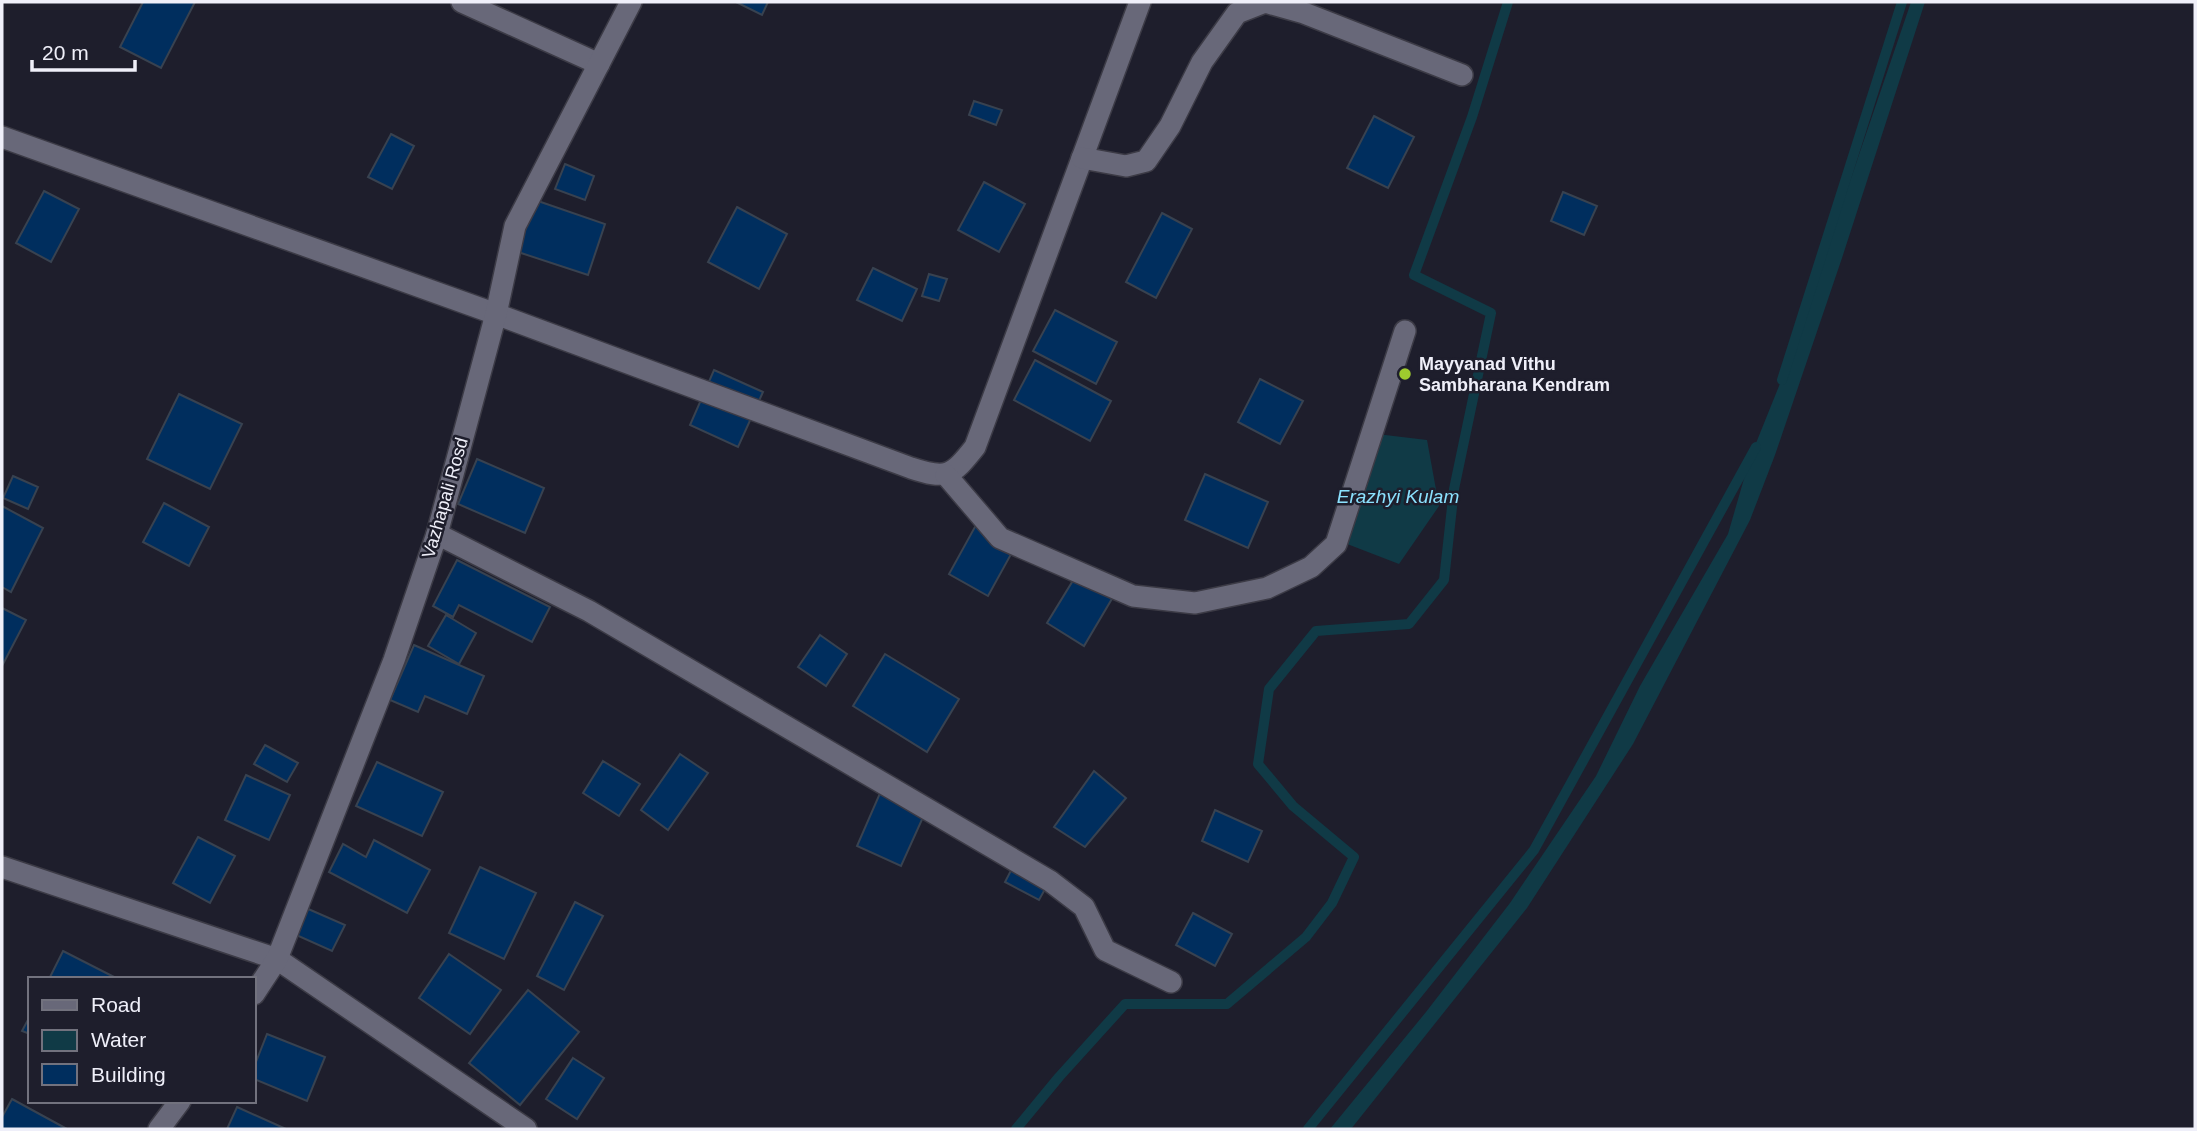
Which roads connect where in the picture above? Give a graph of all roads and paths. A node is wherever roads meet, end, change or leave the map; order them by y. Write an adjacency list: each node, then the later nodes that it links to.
1 (461, 2): 4 (street)
2 (631, 2): 4 (street, Vazhapali Rosd)
3 (1140, 2): 7 (street)
4 (599, 64): 8 (street, Vazhapali Rosd)
5 (1462, 75): 7 (street)
6 (2, 137): 8 (street)
7 (1082, 158): 10 (street)
8 (496, 314): 10 (street); 11 (street, Vazhapali Rosd)
9 (1405, 331): 10 (street)
10 (946, 475)
11 (437, 534): 13 (street, Vazhapali Rosd); 14 (street)
12 (2, 867): 13 (street)
13 (277, 959): 15 (street, Vazhapali Rosd); 18 (street)
14 (1171, 982)
15 (256, 991)
16 (178, 1103): 17 (street)
17 (159, 1129)
18 (526, 1129)

